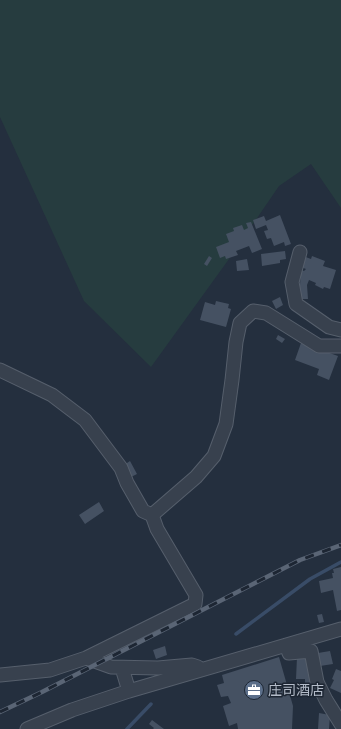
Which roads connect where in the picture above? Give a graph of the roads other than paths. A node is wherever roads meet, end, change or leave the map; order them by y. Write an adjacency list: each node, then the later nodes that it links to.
1 (300, 252): 2 (street)
2 (341, 330)
3 (341, 346): 5 (street)
4 (0, 370): 5 (street)
5 (152, 516): 8 (street)
6 (341, 629): 7 (street)
7 (286, 645): 10 (street); 13 (street)
8 (86, 658): 9 (street); 11 (street)
9 (122, 668): 10 (street); 12 (street)
10 (200, 670): 12 (street)
11 (0, 675)
12 (129, 691): 14 (street)
13 (341, 724)
14 (27, 729)

